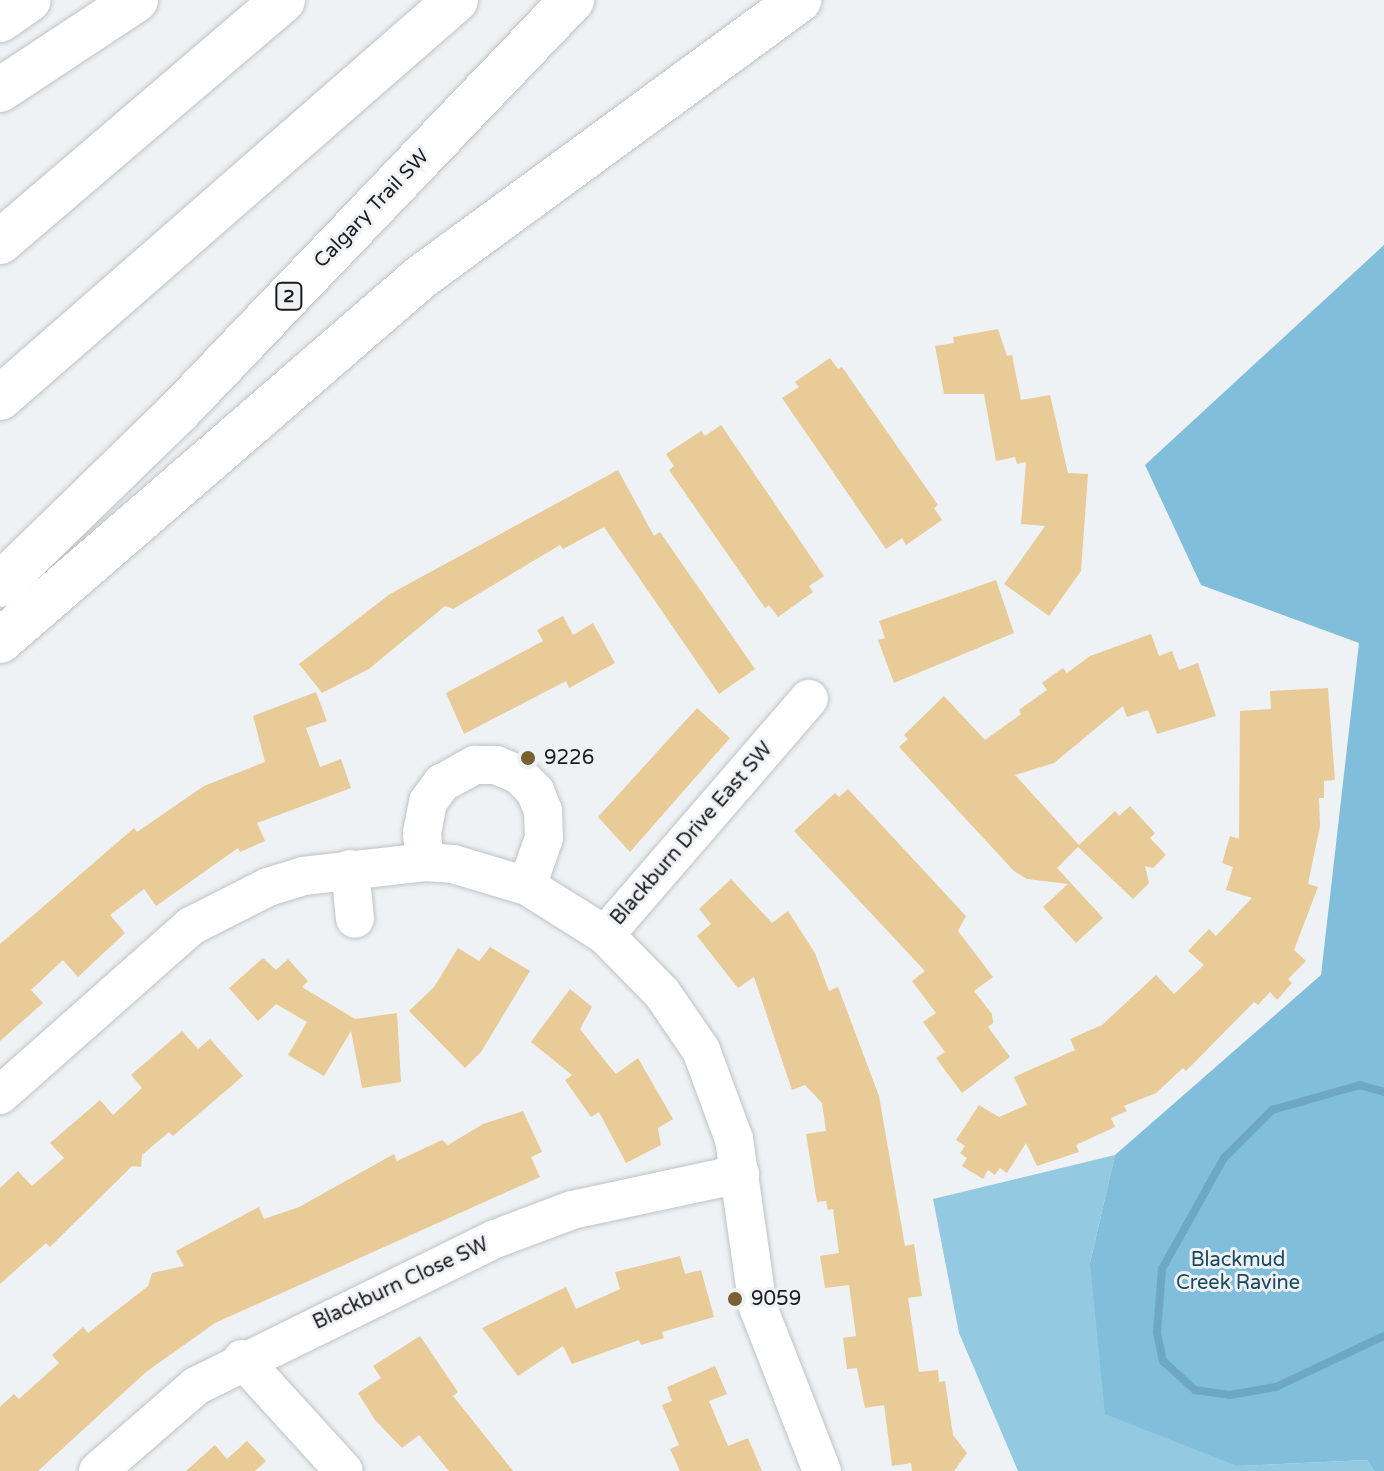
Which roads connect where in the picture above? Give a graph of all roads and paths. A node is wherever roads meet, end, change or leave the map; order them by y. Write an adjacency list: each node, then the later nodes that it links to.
1 (29, 0): 7 (highway)
2 (136, 0): 8 (highway)
3 (283, 0): 9 (highway)
4 (456, 0): 10 (highway)
5 (572, 0): 11 (highway, Calgary Trail SW / 2)
6 (800, 0): 12 (highway)
7 (0, 20)
8 (0, 90)
9 (0, 242)
10 (0, 398)
11 (0, 585)
12 (0, 641)
13 (809, 699): 18 (street, Blackburn Drive East SW)
14 (425, 862): 15 (street, Blackburn Drive East SW); 16 (street, Blackburn Drive East SW); 16 (street)
15 (350, 869): 17 (street); 19 (street, Blackburn Drive East SW)
16 (527, 886): 18 (street, Blackburn Drive East SW)
17 (355, 919)
18 (605, 935): 20 (street)
19 (0, 1095)
20 (740, 1174): 21 (street, Blackburn Close SW); 24 (street)
21 (242, 1359): 22 (street, Blackburn Close SW); 23 (street)
22 (98, 1471)
23 (344, 1471)
24 (822, 1471)

